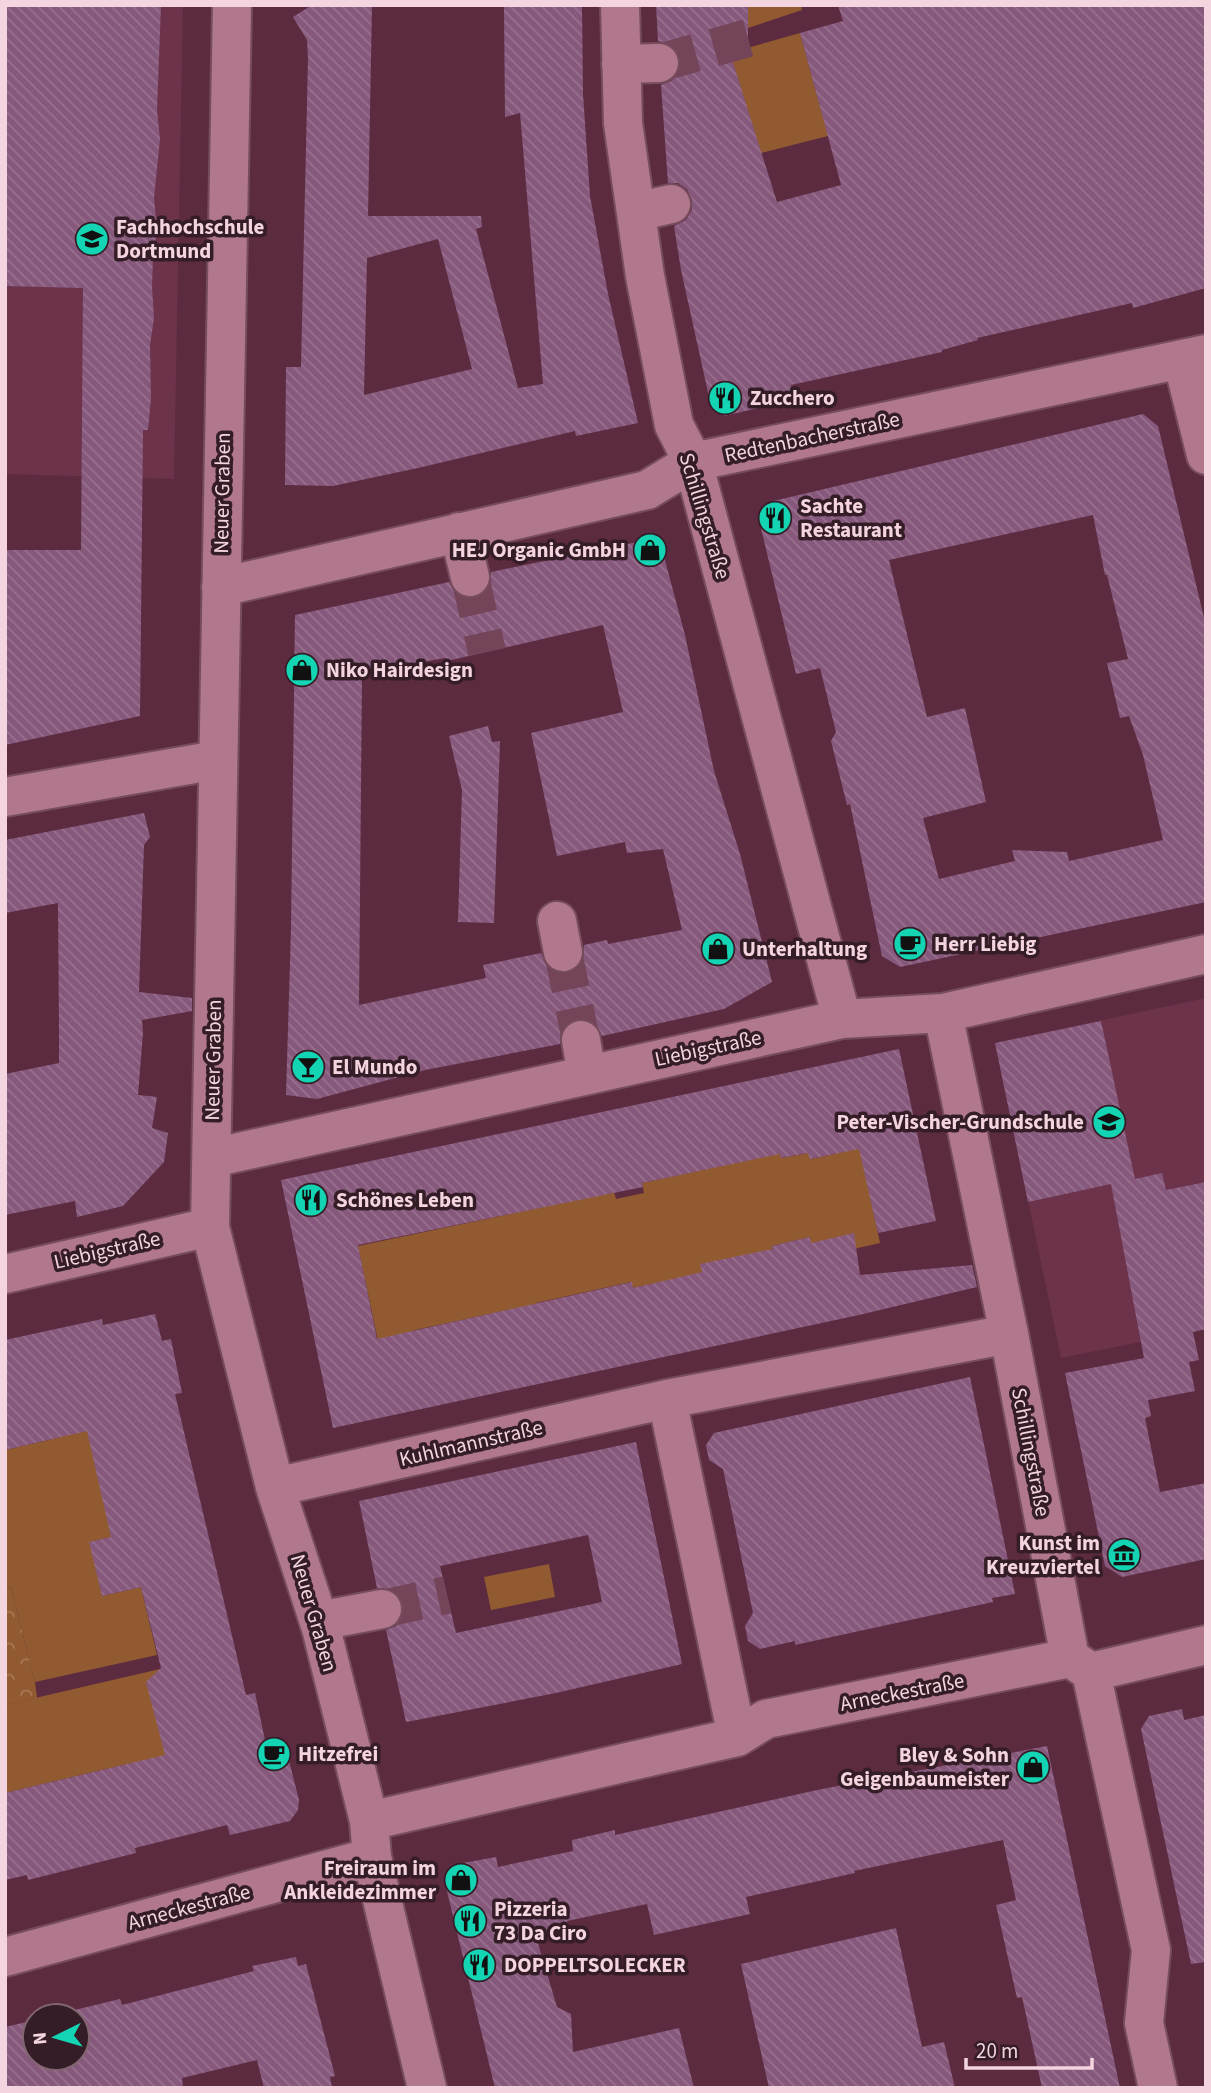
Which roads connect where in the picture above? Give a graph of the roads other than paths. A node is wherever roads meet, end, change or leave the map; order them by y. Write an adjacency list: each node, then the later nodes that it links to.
1 (232, 5): 10 (street, Neuer Graben)
2 (620, 5): 4 (street, Schillingstraße)
3 (659, 62): 4 (street)
4 (621, 64): 7 (street, Schillingstraße)
5 (1194, 357): 6 (street); 7 (street, Redtenbacherstraße)
6 (1206, 455)
7 (693, 462): 8 (street, Redtenbacherstraße); 15 (street, Schillingstraße)
8 (459, 532): 9 (street); 10 (street, Redtenbacherstraße)
9 (470, 577)
10 (221, 587): 11 (street, Neuer Graben)
11 (217, 760): 12 (street); 16 (street, Neuer Graben)
12 (5, 797)
13 (1206, 954): 14 (street, Liebigstraße)
14 (943, 1013): 15 (street, Liebigstraße); 19 (street, Schillingstraße)
15 (842, 1018): 16 (street, Liebigstraße)
16 (212, 1157): 17 (street, Neuer Graben)
17 (210, 1227): 18 (street, Liebigstraße); 21 (street, Neuer Graben)
18 (5, 1274)
19 (1009, 1334): 20 (street, Kuhlmannstraße); 25 (street, Schillingstraße)
20 (667, 1399): 21 (street, Kuhlmannstraße); 26 (street)
21 (275, 1487): 23 (street, Neuer Graben)
22 (382, 1609): 23 (street)
23 (319, 1621): 27 (street, Neuer Graben)
24 (1206, 1645): 25 (street, Arneckestraße)
25 (1081, 1665): 26 (street, Arneckestraße); 30 (street, Schillingstraße)
26 (737, 1737): 27 (street, Arneckestraße)
27 (371, 1839): 28 (street, Arneckestraße); 29 (street, Neuer Graben)
28 (5, 1957)
29 (427, 2088)
30 (1158, 2088)

